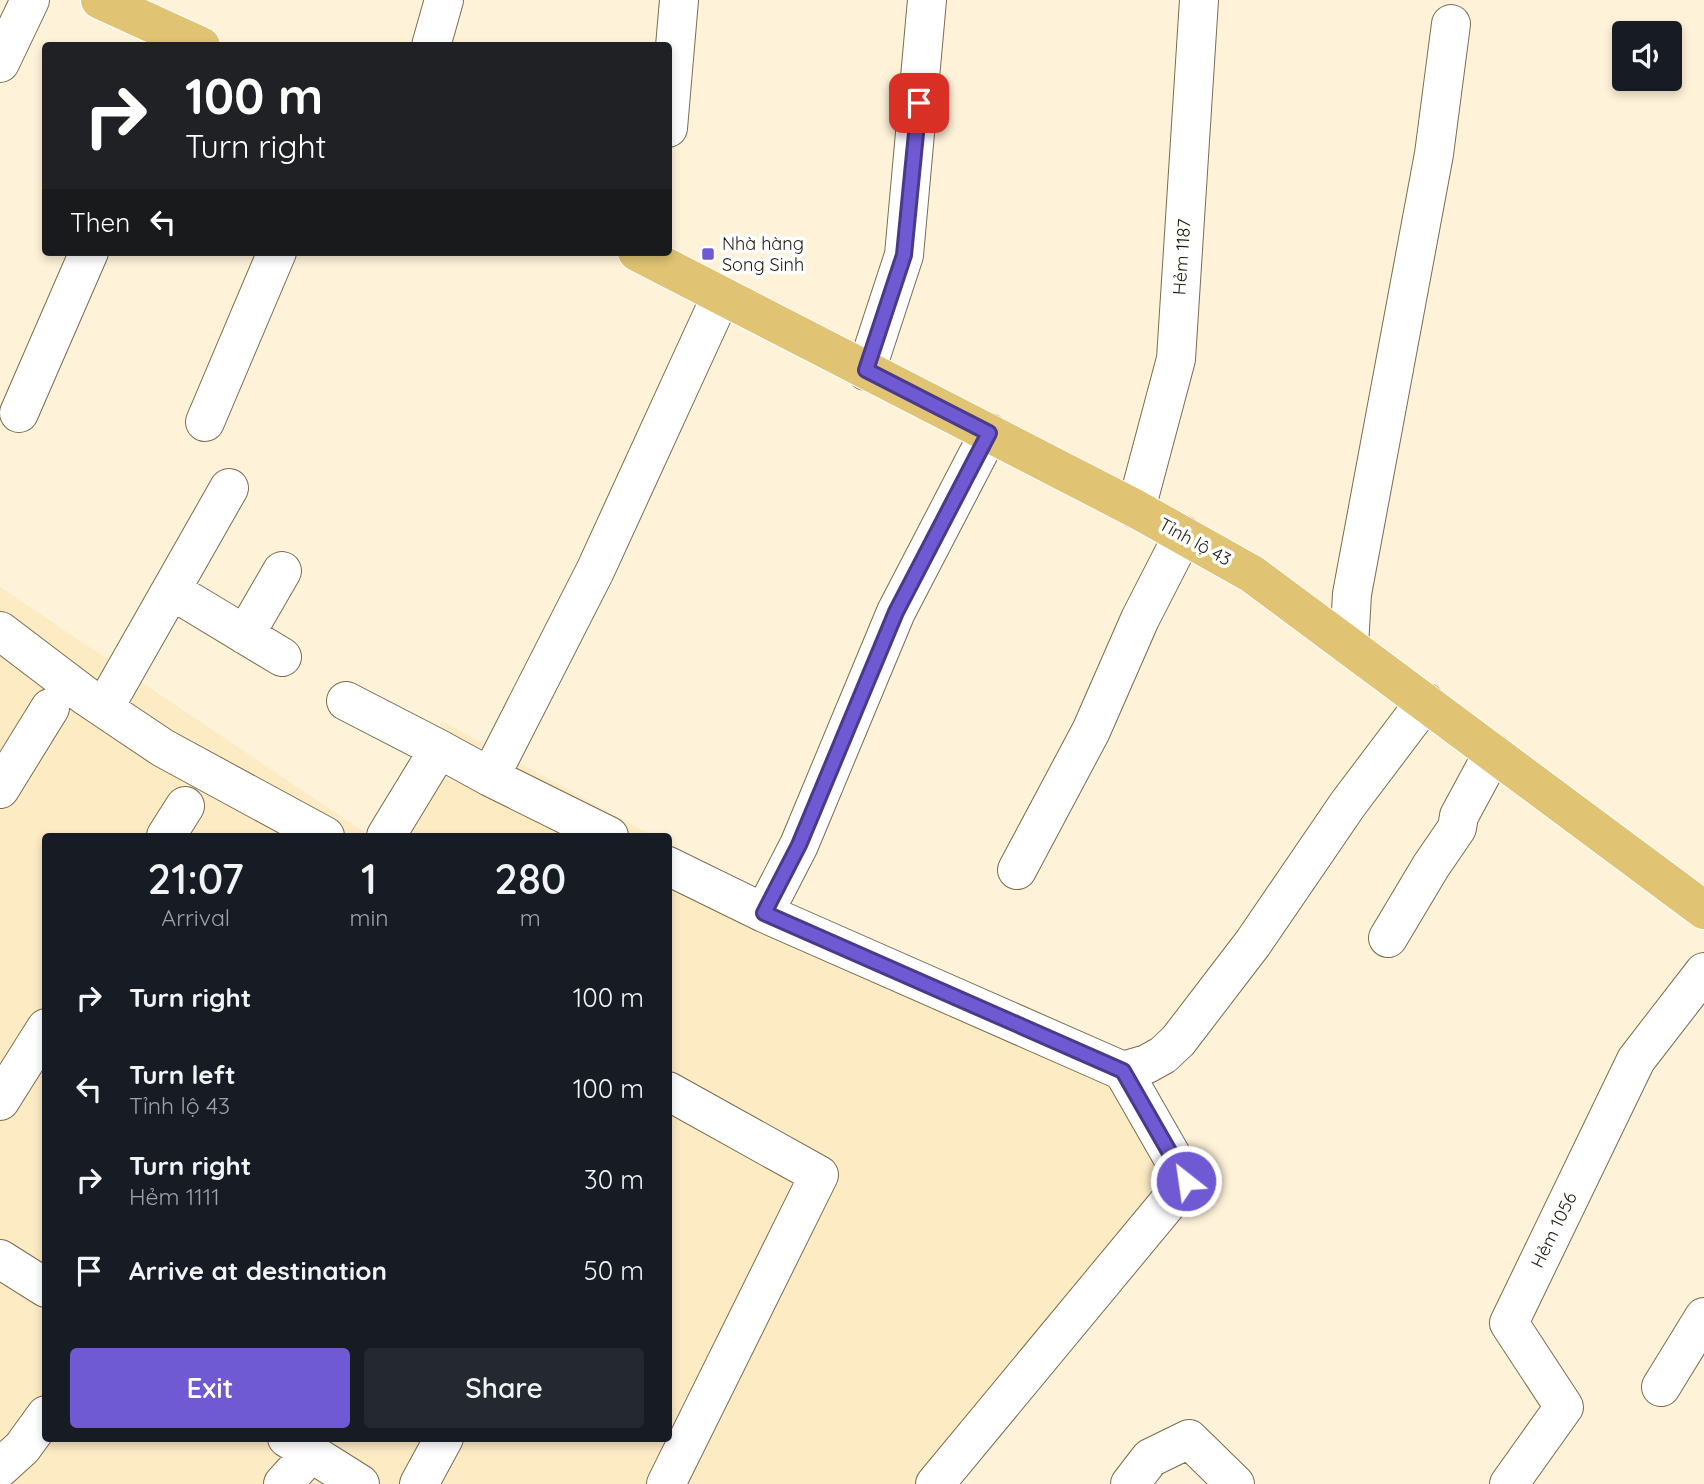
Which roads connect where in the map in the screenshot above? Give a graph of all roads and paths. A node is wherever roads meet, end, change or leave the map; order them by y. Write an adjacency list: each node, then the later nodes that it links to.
1 (30, 0): 10 (street)
2 (100, 0): 8 (main road)
3 (444, 0): 9 (street)
4 (679, 0): 11 (street)
5 (927, 0): 16 (street)
6 (1199, 0): 21 (street, Hẻm 1187)
7 (1451, 24): 27 (street)
8 (184, 42)
9 (432, 42)
10 (0, 63)
11 (672, 81)
12 (87, 256): 17 (street)
13 (275, 256): 18 (street)
14 (651, 256): 15 (main road, Tỉnh lộ 43)
15 (721, 296): 16 (main road, Tỉnh lộ 43); 35 (street)
16 (866, 370): 19 (main road, Tỉnh lộ 43)
17 (19, 413)
18 (205, 422)
19 (989, 433): 21 (main road, Tỉnh lộ 43); 44 (street)
20 (229, 488): 24 (street)
21 (1136, 509): 22 (main road, Tỉnh lộ 43)
22 (1183, 535): 27 (main road, Tỉnh lộ 43); 42 (street)
23 (282, 572): 26 (street)
24 (171, 590): 26 (street); 32 (street)
25 (0, 631): 32 (street)
26 (245, 635): 28 (street)
27 (1349, 646): 30 (main road, Tỉnh lộ 43)
28 (282, 657)
29 (346, 701): 34 (street)
30 (1425, 702): 33 (main road, Tỉnh lộ 43); 48 (street)
31 (50, 708): 36 (street)
32 (104, 708): 37 (street)
33 (1493, 753): 43 (main road, Tỉnh lộ 43); 45 (street)
34 (439, 766): 35 (street); 38 (street); 39 (street)
35 (490, 777): 40 (street)
36 (0, 789)
37 (319, 833)
38 (388, 833)
39 (408, 833)
40 (604, 833)
41 (672, 868): 44 (street)
42 (1017, 870)
43 (1704, 909)
44 (764, 913): 48 (street)
45 (1388, 938)
46 (1704, 972): 66 (street, Hẻm 1056)
47 (42, 1034): 50 (street)
48 (1123, 1071): 63 (street)
49 (672, 1093): 62 (street)
50 (0, 1101)
51 (0, 1259): 52 (street)
52 (42, 1285)
53 (1704, 1317): 54 (street)
54 (1661, 1387)
55 (42, 1420): 58 (street)
56 (442, 1442): 61 (street)
57 (299, 1446): 59 (street); 60 (street)
58 (0, 1468)
59 (283, 1484)
60 (360, 1484)
61 (419, 1484)
62 (666, 1484)
63 (935, 1484)
64 (1130, 1484): 65 (street)
65 (1235, 1484)
66 (1509, 1484)

